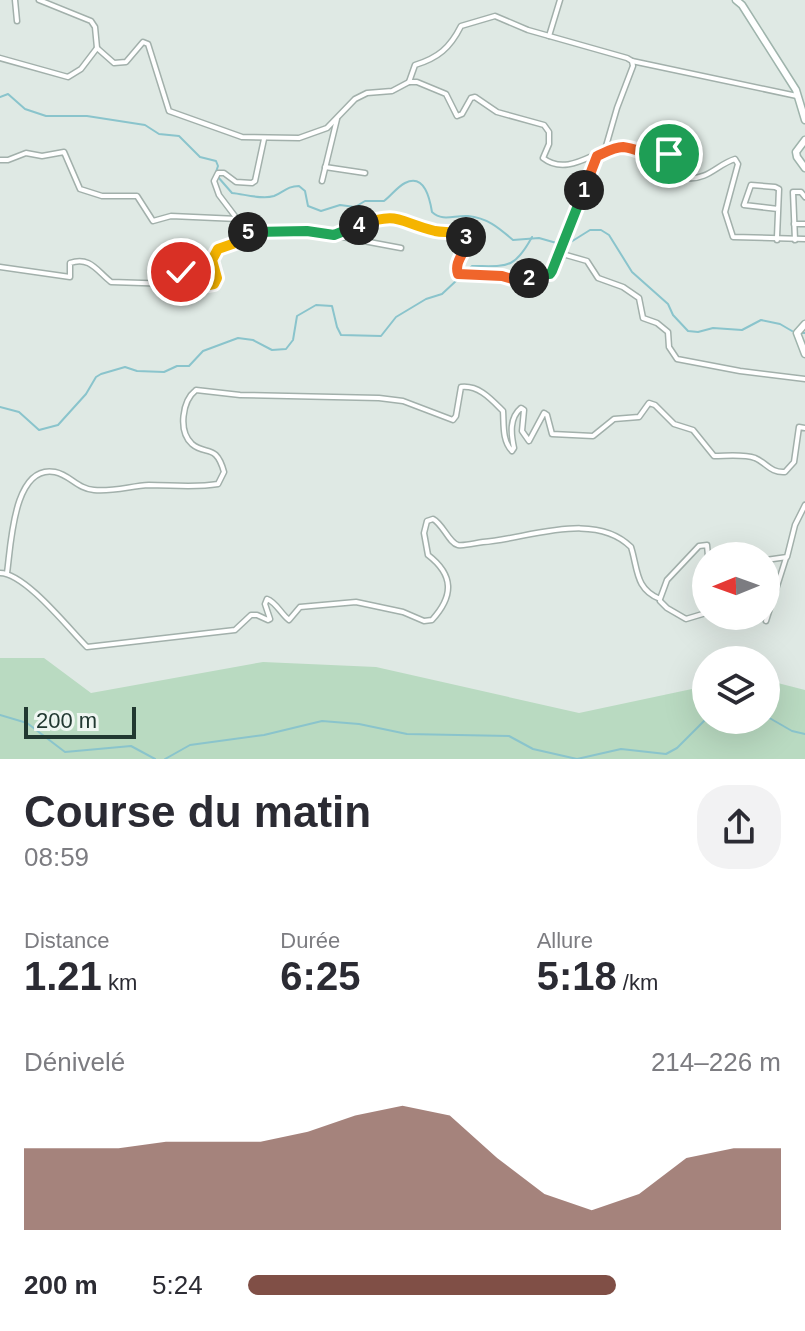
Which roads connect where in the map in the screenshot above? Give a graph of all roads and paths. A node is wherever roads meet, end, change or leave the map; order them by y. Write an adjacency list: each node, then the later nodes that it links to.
1 (15, 0): 5 (street)
2 (39, 0): 7 (street)
3 (560, 0): 6 (street)
4 (736, 0): 11 (main road)
5 (17, 21)
6 (549, 36): 9 (street); 10 (street)
7 (97, 48): 8 (street); 14 (street)
8 (0, 58)
9 (632, 61): 11 (street); 16 (street)
10 (409, 82): 12 (street); 17 (street)
11 (799, 96): 13 (main road)
12 (337, 117): 14 (street); 19 (street)
13 (805, 120)
14 (264, 139): 25 (street)
15 (805, 140): 20 (main road)
16 (604, 153): 17 (street); 31 (street)
17 (597, 156): 34 (street)
18 (0, 160): 25 (street)
19 (325, 167): 21 (street); 22 (street)
20 (805, 168)
21 (365, 173)
22 (322, 181)
23 (805, 197): 26 (street)
24 (778, 209): 24 (street); 31 (street)
25 (239, 219): 28 (street)
26 (794, 224): 27 (street); 32 (street)
27 (805, 224)
28 (245, 228): 29 (street); 35 (street)
29 (334, 235): 33 (street); 34 (street)
30 (805, 239): 32 (street)
31 (777, 240): 32 (street)
32 (795, 240)
33 (401, 248)
34 (559, 253): 39 (street)
35 (0, 267)
36 (805, 324): 37 (main road)
37 (801, 337): 38 (main road)
38 (805, 354)
39 (805, 379)
40 (805, 428): 45 (street)
41 (805, 505): 43 (street)
42 (692, 554): 47 (street)
43 (787, 557): 44 (street); 46 (street)
44 (780, 558)
45 (3, 573): 47 (street)
46 (780, 576)
47 (658, 599): 48 (street)
48 (692, 617)

